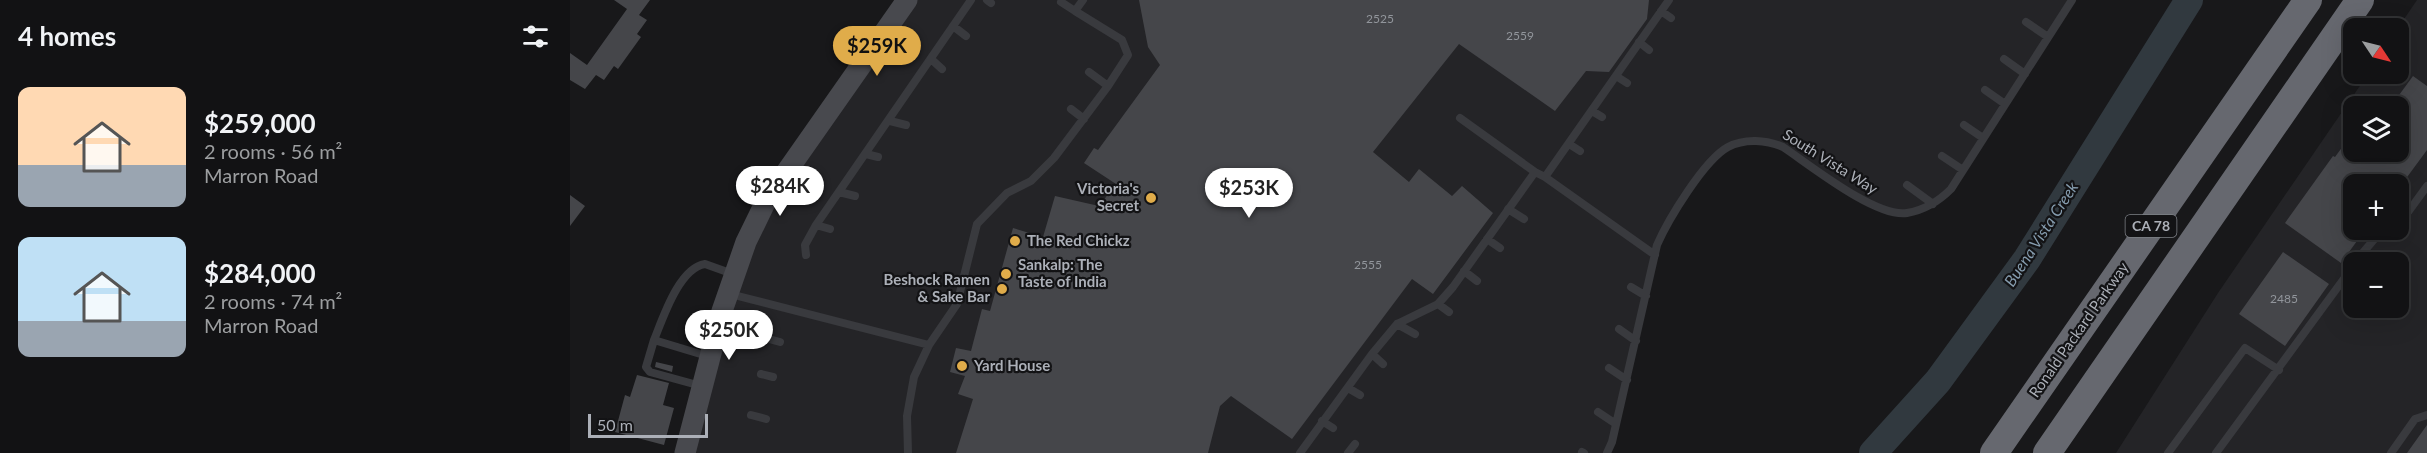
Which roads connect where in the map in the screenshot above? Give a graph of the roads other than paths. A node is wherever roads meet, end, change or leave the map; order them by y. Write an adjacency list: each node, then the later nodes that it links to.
1 (907, 0): 64 (main road)
2 (971, 0): 13 (lane)
3 (1083, 0): 9 (lane)
4 (1669, 0): 10 (lane)
5 (2308, 0): 101 (highway, Ronald Packard Parkway / CA 78)
6 (2360, 0): 102 (highway, CA 78)
7 (2069, 1): 15 (lane, South Vista Way)
8 (1061, 2): 9 (lane)
9 (1075, 10): 25 (lane)
10 (1661, 11): 11 (lane); 16 (lane)
11 (1671, 18)
12 (2026, 22): 15 (lane)
13 (953, 26): 14 (lane); 18 (lane)
14 (966, 36)
15 (2048, 37): 22 (lane, South Vista Way)
16 (1639, 42): 17 (lane); 23 (lane)
17 (1649, 50)
18 (931, 59): 20 (lane); 33 (lane)
19 (2004, 59): 22 (lane)
20 (942, 69)
21 (1089, 72): 25 (lane)
22 (2025, 74): 27 (lane, South Vista Way)
23 (1616, 76): 24 (lane); 29 (lane)
24 (1627, 83)
25 (1108, 86): 32 (lane)
26 (1985, 90): 27 (lane)
27 (2006, 104): 36 (lane, South Vista Way)
28 (1071, 109): 32 (lane)
29 (1592, 111): 30 (lane); 37 (lane)
30 (1602, 117)
31 (1460, 118): 43 (lane)
32 (1084, 119): 76 (lane)
33 (890, 121): 34 (lane); 39 (lane)
34 (906, 125)
35 (1964, 125): 36 (lane)
36 (1983, 138): 42 (lane, South Vista Way)
37 (1569, 144): 38 (lane); 44 (lane)
38 (1580, 151)
39 (866, 154): 41 (lane); 47 (lane)
40 (1942, 156): 42 (lane)
41 (878, 158)
42 (1963, 170): 49 (lane, South Vista Way)
43 (1535, 172): 44 (lane); 50 (lane)
44 (1545, 177): 60 (lane)
45 (1907, 185): 49 (lane)
46 (2427, 186): 51 (lane)
47 (839, 192): 48 (lane); 53 (lane)
48 (855, 196)
49 (1933, 204): 60 (lane, South Vista Way)
50 (1508, 209): 52 (lane); 55 (lane)
51 (2409, 211)
52 (1524, 219)
53 (816, 225): 54 (lane); 59 (lane)
54 (830, 229)
55 (1487, 239): 57 (lane); 61 (lane)
56 (2374, 240): 58 (lane)
57 (1500, 248)
58 (2364, 252)
59 (806, 255)
60 (1655, 255): 66 (lane, South Vista Way)
61 (1464, 272): 62 (lane); 67 (lane)
62 (1478, 280)
63 (2343, 280): 81 (lane)
64 (731, 284): 73 (lane); 76 (lane); 78 (main road)
65 (1631, 286): 66 (lane)
66 (1646, 296): 74 (lane, South Vista Way)
67 (1438, 304): 68 (lane); 69 (lane)
68 (1449, 312)
69 (1397, 324): 71 (lane); 77 (lane)
70 (1619, 329): 74 (lane)
71 (1415, 334)
72 (770, 339): 75 (lane)
73 (654, 340): 78 (lane); 85 (lane)
74 (1636, 341): 84 (lane, South Vista Way)
75 (780, 342)
76 (929, 345): 97 (lane)
77 (1372, 354): 79 (lane); 86 (lane)
78 (710, 357): 85 (main road)
79 (1383, 364)
80 (1609, 368): 84 (lane)
81 (2279, 370): 103 (lane); 104 (lane)
82 (761, 374): 83 (lane)
83 (773, 377)
84 (1627, 380): 93 (lane, South Vista Way)
85 (702, 386): 96 (main road)
86 (1348, 388): 87 (lane); 92 (lane)
87 (1360, 395)
88 (1598, 412): 93 (lane)
89 (751, 415): 91 (lane)
90 (2427, 415): 105 (lane)
91 (766, 419)
92 (1322, 421): 94 (lane); 98 (lane)
93 (1616, 424): 100 (lane, South Vista Way)
94 (1332, 428)
95 (1355, 444): 99 (lane)
96 (685, 453)
97 (908, 453)
98 (1300, 453)
99 (1348, 453)
100 (1607, 453)
101 (1994, 453)
102 (2047, 453)
103 (2168, 453)
104 (2217, 453)
105 (2391, 453)

